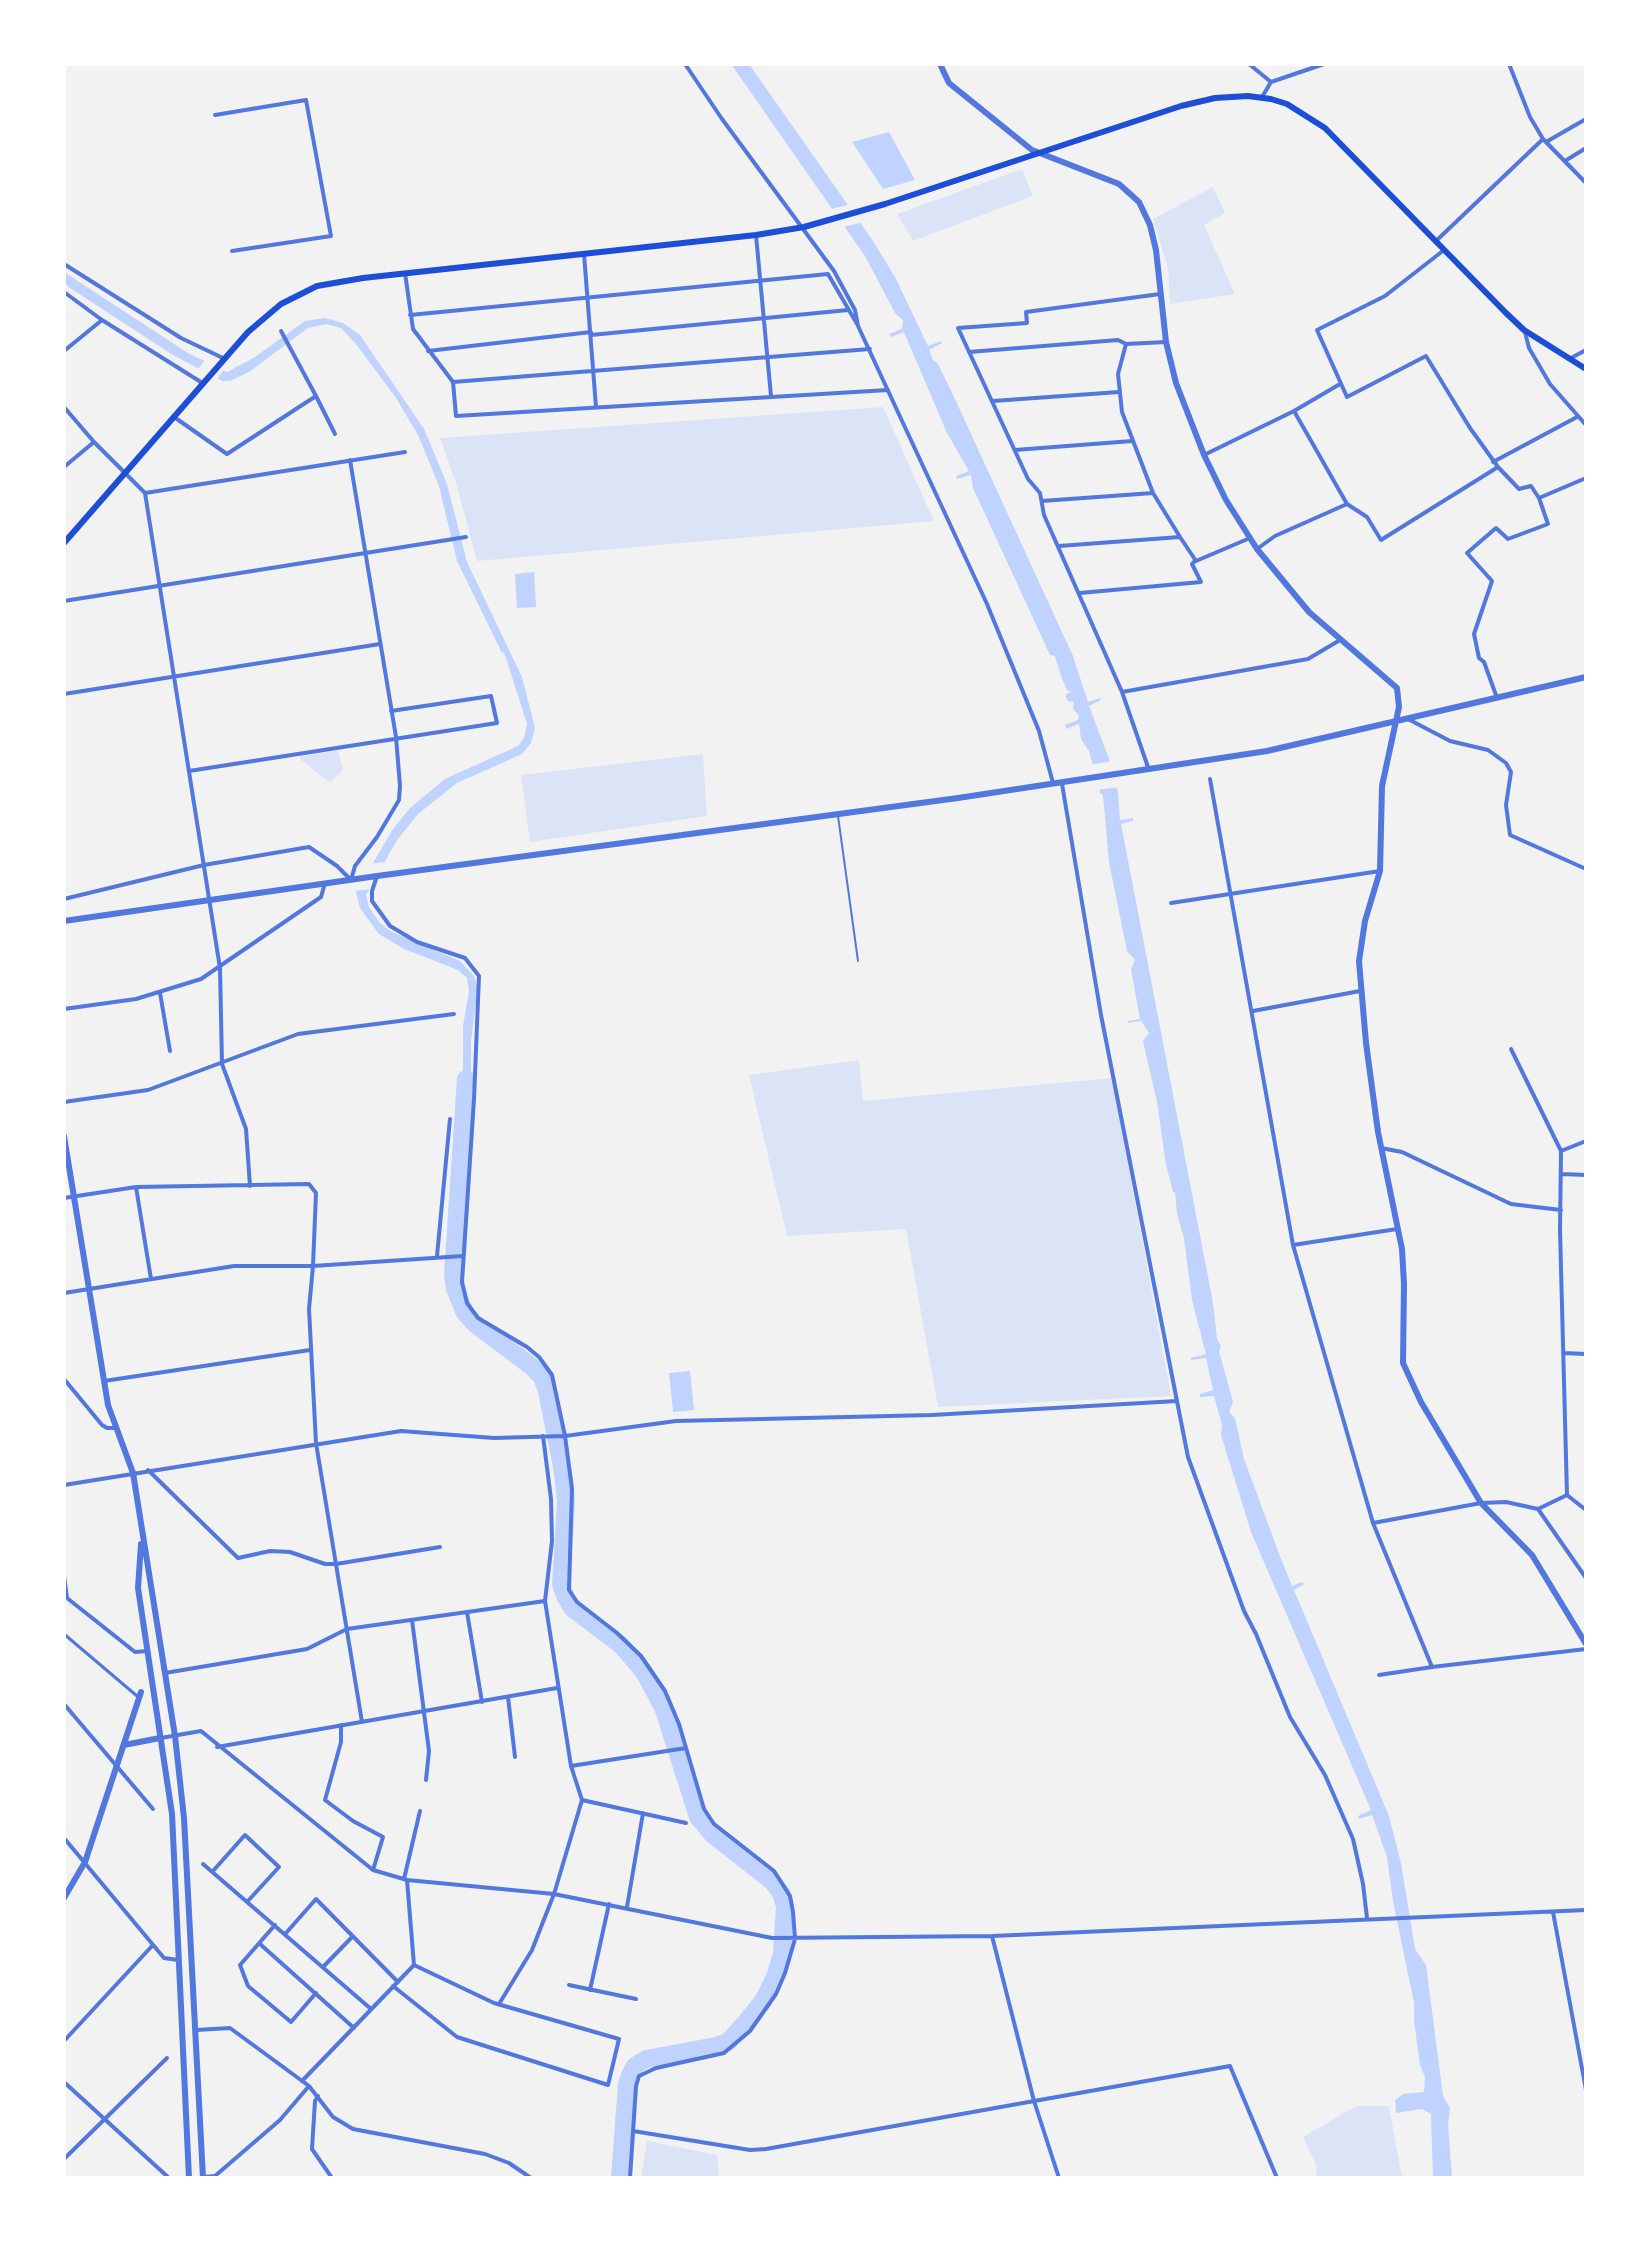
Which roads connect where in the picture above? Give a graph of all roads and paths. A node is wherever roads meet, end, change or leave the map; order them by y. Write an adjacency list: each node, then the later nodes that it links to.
1 (685, 64): 15 (street)
2 (940, 64): 12 (street)
3 (1249, 64): 6 (street)
4 (1324, 64): 6 (street)
5 (1509, 64): 10 (street)
6 (1271, 82): 7 (street)
7 (1262, 97): 12 (main road); 17 (main road)
8 (215, 115): 19 (street)
9 (1586, 119): 10 (street)
10 (1545, 140): 13 (street); 17 (street)
11 (1586, 148): 13 (street)
12 (1043, 153): 15 (main road); 25 (street)
13 (1565, 161): 14 (street)
14 (1586, 183)
15 (804, 227): 16 (main road); 31 (street)
16 (756, 235): 20 (main road); 23 (street)
17 (1436, 241): 18 (main road)
18 (1444, 250): 32 (main road); 49 (street)
19 (232, 251)
20 (584, 254): 22 (main road); 26 (street)
21 (64, 264): 44 (street)
22 (405, 273): 28 (street); 44 (main road)
23 (760, 280): 26 (street); 27 (street); 29 (street)
24 (64, 292): 30 (street)
25 (1163, 294): 35 (street); 41 (street)
26 (588, 297): 28 (street); 34 (street)
27 (849, 310): 29 (street); 31 (street)
28 (410, 315): 40 (street)
29 (764, 319): 34 (street); 42 (street)
30 (102, 320): 39 (street); 47 (street)
31 (858, 326): 37 (street)
32 (1524, 330): 43 (main road); 59 (street)
33 (282, 332): 52 (street)
34 (591, 334): 40 (street); 46 (street)
35 (1166, 342): 36 (street); 66 (street)
36 (1126, 344): 41 (street); 51 (street)
37 (870, 349): 42 (street); 50 (street)
38 (1586, 350): 43 (street)
39 (64, 351)
40 (428, 351): 48 (street)
41 (969, 352): 54 (street)
42 (767, 356): 46 (street); 53 (street)
43 (1569, 359): 45 (main road)
44 (222, 362): 47 (main road)
45 (1586, 369)
46 (594, 370): 48 (street); 56 (street)
47 (206, 382): 58 (main road)
48 (453, 382): 56 (street)
49 (1340, 384): 57 (street); 68 (street)
50 (888, 390): 53 (street); 104 (street)
51 (1119, 392): 54 (street); 62 (street)
52 (316, 396): 58 (street); 61 (street)
53 (771, 396): 56 (street)
54 (992, 401): 64 (street)
55 (64, 407): 63 (street)
56 (596, 407)
57 (1294, 411): 66 (street); 77 (street)
58 (174, 417): 71 (main road)
59 (1577, 417): 60 (street); 68 (street)
60 (1586, 425)
61 (335, 434)
62 (1132, 441): 64 (street); 74 (street)
63 (94, 442): 69 (street); 71 (street)
64 (1015, 450): 76 (street)
65 (405, 452): 67 (street)
66 (1204, 455): 80 (street)
67 (350, 460): 73 (street); 84 (street)
68 (1493, 462): 70 (street)
69 (64, 467)
70 (1498, 467): 75 (street); 77 (street)
71 (124, 474): 73 (street); 81 (main road)
72 (1586, 478): 75 (street)
73 (145, 493): 86 (street)
74 (1153, 493): 76 (street); 79 (street)
75 (1539, 498): 95 (street)
76 (1042, 501): 82 (street)
77 (1347, 504): 83 (street)
78 (466, 537): 84 (street)
79 (1180, 537): 82 (street); 85 (street)
80 (1250, 538): 83 (street); 85 (street)
81 (64, 543)
82 (1059, 546): 87 (street)
83 (1257, 549): 89 (street)
84 (366, 552): 86 (street); 90 (street)
85 (1195, 561): 87 (street)
86 (159, 586): 88 (street); 92 (street)
87 (1080, 593): 93 (street)
88 (64, 601)
89 (1340, 640): 93 (street); 98 (street)
90 (380, 644): 92 (street); 96 (street)
91 (1586, 677): 95 (street)
92 (174, 678): 94 (street); 101 (street)
93 (1122, 692): 100 (street)
94 (64, 694)
95 (1497, 698): 97 (street)
96 (391, 711): 99 (street); 99 (street)
97 (1407, 719): 98 (street); 107 (street)
98 (1397, 721): 100 (street); 108 (street)
99 (396, 737): 101 (street); 110 (street)
100 (1149, 770): 103 (street)
101 (189, 771): 106 (street)
102 (1210, 779): 112 (street)
103 (1066, 781): 104 (street); 153 (street)
104 (1053, 783): 105 (street)
105 (838, 814): 109 (street); 117 (lane)
106 (204, 865): 110 (street); 113 (street); 114 (street)
107 (1586, 869)
108 (1380, 871): 112 (street); 119 (street)
109 (378, 876): 110 (street); 142 (street)
110 (354, 879): 111 (street)
111 (325, 883): 114 (street); 118 (street)
112 (1230, 894): 115 (street); 122 (street)
113 (64, 899)
114 (211, 900): 116 (street); 118 (street)
115 (1171, 903)
116 (64, 921)
117 (858, 961)
118 (220, 968): 120 (street); 126 (street)
119 (1360, 991): 122 (street); 131 (street)
120 (160, 993): 121 (street); 125 (street)
121 (64, 1009)
122 (1252, 1011): 141 (street)
123 (454, 1014): 126 (street)
124 (1511, 1049): 132 (street)
125 (170, 1051)
126 (222, 1064): 127 (street); 135 (street)
127 (64, 1102)
128 (450, 1119): 143 (street)
129 (64, 1136): 137 (street)
130 (1586, 1141): 132 (street)
131 (1381, 1148): 139 (street); 140 (street)
132 (1561, 1151): 133 (street)
133 (1562, 1174): 134 (street); 139 (street)
134 (1586, 1175)
135 (250, 1186): 136 (street); 144 (street)
136 (136, 1187): 137 (street); 145 (street)
137 (74, 1197): 138 (street); 146 (street)
138 (64, 1198)
139 (1561, 1210): 149 (street)
140 (1399, 1229): 141 (street); 162 (street)
141 (1293, 1245): 165 (street)
142 (463, 1256): 143 (street); 156 (street)
143 (438, 1257): 144 (street)
144 (313, 1266): 145 (street); 148 (street)
145 (151, 1279): 146 (street)
146 (89, 1289): 147 (street); 152 (street)
147 (64, 1293)
148 (310, 1350): 152 (street); 157 (street)
149 (1563, 1353): 150 (street); 161 (street)
150 (1586, 1354)
151 (64, 1379): 154 (street)
152 (104, 1381): 154 (street)
153 (1177, 1401): 156 (street); 217 (street)
154 (116, 1428): 159 (street)
155 (543, 1436): 156 (street); 157 (street); 172 (street)
156 (565, 1436): 194 (street)
157 (316, 1443): 158 (street); 168 (street)
158 (148, 1470): 159 (street); 168 (street)
159 (133, 1473): 160 (street); 166 (street)
160 (64, 1485)
161 (1567, 1495): 163 (street); 164 (street)
162 (1481, 1503): 163 (street); 165 (street); 177 (street)
163 (1538, 1509): 170 (street)
164 (1586, 1510)
165 (1373, 1523): 179 (street)
166 (142, 1532): 178 (street); 180 (street)
167 (440, 1547): 168 (street)
168 (336, 1564): 175 (street)
169 (64, 1576): 171 (street)
170 (1586, 1578)
171 (66, 1599): 178 (street)
172 (545, 1601): 173 (street); 182 (street)
173 (467, 1612): 174 (street); 185 (street)
174 (412, 1620): 175 (street); 187 (street)
175 (347, 1629): 180 (street); 188 (street)
176 (64, 1634): 183 (street)
177 (1586, 1647): 179 (street)
178 (148, 1651): 191 (street)
179 (1432, 1667): 181 (street)
180 (165, 1673): 190 (street)
181 (1379, 1675)
182 (557, 1688): 184 (street); 197 (street)
183 (140, 1695): 192 (street)
184 (508, 1697): 185 (street); 195 (street)
185 (482, 1702): 187 (street)
186 (64, 1704): 196 (street)
187 (423, 1711): 188 (street); 198 (street)
188 (362, 1722): 189 (street)
189 (341, 1725): 193 (street); 207 (street)
190 (175, 1736): 191 (street); 193 (street); 236 (street)
191 (160, 1738): 192 (street); 225 (street)
192 (124, 1745): 196 (street)
193 (217, 1747): 207 (street)
194 (686, 1748): 197 (street); 222 (street)
195 (515, 1757)
196 (117, 1766): 200 (street); 205 (street)
197 (571, 1766): 199 (street)
198 (426, 1780)
199 (582, 1800): 202 (street); 210 (street)
200 (153, 1809)
201 (420, 1811): 209 (street)
202 (643, 1813): 203 (street); 214 (street)
203 (686, 1823)
204 (64, 1838): 205 (street)
205 (85, 1862): 211 (street); 224 (street)
206 (203, 1864): 208 (street)
207 (373, 1870): 209 (street)
208 (213, 1871): 212 (street); 212 (street)
209 (406, 1879): 210 (street); 226 (street)
210 (554, 1894): 213 (street); 233 (street)
211 (64, 1898)
212 (247, 1902): 218 (street)
213 (609, 1904): 214 (street); 230 (street)
214 (627, 1907): 222 (street)
215 (1586, 1910): 216 (street)
216 (1553, 1912): 217 (street); 242 (street)
217 (1370, 1918): 221 (street)
218 (275, 1924): 219 (street); 223 (street)
219 (286, 1933): 220 (street); 227 (street)
220 (353, 1936): 227 (street); 228 (street)
221 (992, 1936): 222 (street); 244 (street)
222 (795, 1939): 246 (street)
223 (260, 1944): 231 (street); 231 (street)
224 (153, 1945): 225 (street); 237 (street)
225 (178, 1960): 249 (street)
226 (414, 1965): 228 (street); 233 (street)
227 (324, 1967): 234 (street)
228 (396, 1984): 233 (street); 234 (street)
229 (569, 1985): 230 (street)
230 (590, 1990): 232 (street)
231 (316, 1993): 235 (street)
232 (636, 1999)
233 (499, 2004)
234 (371, 2009): 235 (street)
235 (354, 2028): 239 (street)
236 (194, 2030): 239 (street); 250 (street)
237 (64, 2041)
238 (167, 2058): 245 (street)
239 (302, 2081): 241 (street)
240 (64, 2082): 245 (street)
241 (309, 2086): 243 (street); 250 (street)
242 (1586, 2090)
243 (318, 2095): 251 (street); 252 (street)
244 (1034, 2101): 246 (street); 254 (street); 255 (street)
245 (103, 2118): 247 (street); 248 (street)
246 (633, 2131): 253 (street)
247 (64, 2159)
248 (169, 2178)
249 (189, 2178)
250 (203, 2178)
251 (332, 2178)
252 (531, 2178)
253 (630, 2178)
254 (1059, 2178)
255 (1277, 2178)

